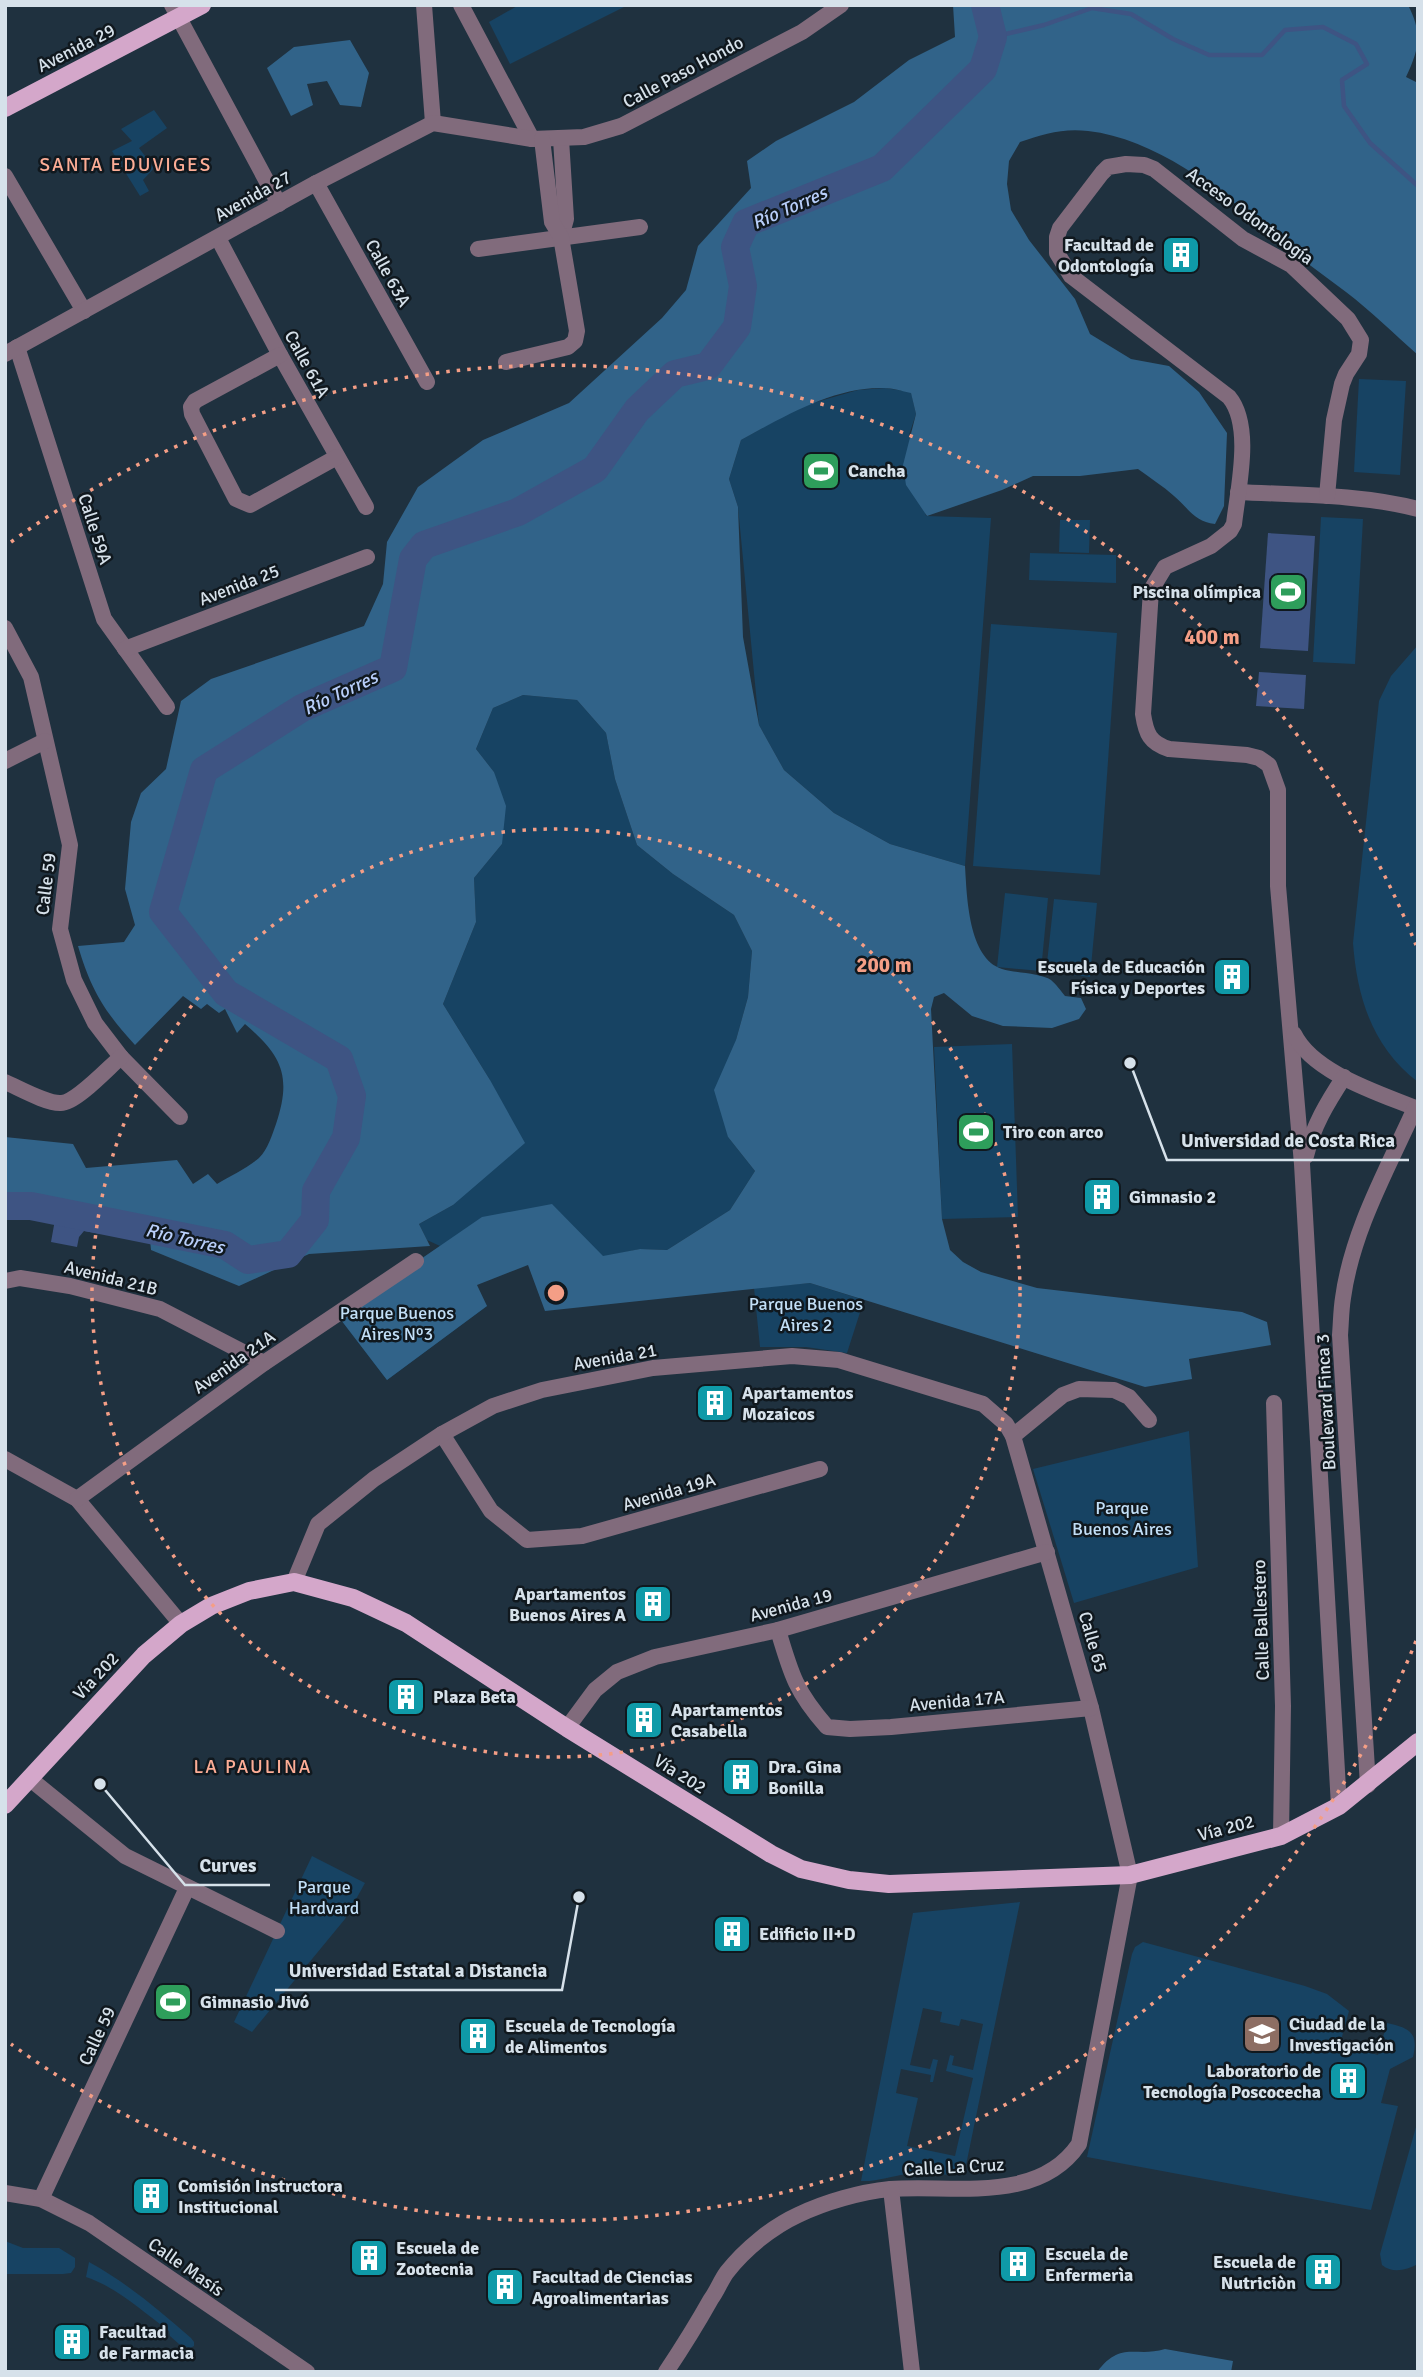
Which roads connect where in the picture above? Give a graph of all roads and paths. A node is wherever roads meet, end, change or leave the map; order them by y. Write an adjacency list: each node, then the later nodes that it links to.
1 (202, 5): 5 (main road, Avenida 29)
2 (424, 5): 7 (street)
3 (461, 5): 8 (street)
4 (841, 5): 9 (street, Calle Paso Hondo)
5 (175, 12): 6 (main road, Avenida 29); 12 (street)
6 (5, 107)
7 (433, 123): 8 (street); 11 (street, Avenida 27)
8 (537, 139): 9 (street, Calle Paso Hondo); 14 (street)
9 (561, 139): 14 (street)
10 (5, 176): 17 (street)
11 (316, 183): 12 (street, Avenida 27); 21 (street, Calle 63A)
12 (279, 204): 15 (street, Avenida 27)
13 (640, 228): 14 (street)
14 (561, 237): 16 (street); 20 (street)
15 (218, 238): 17 (street, Avenida 27); 19 (street, Calle 61A)
16 (478, 249)
17 (84, 311): 18 (street, Avenida 27)
18 (11, 351): 29 (street, Calle 59A)
19 (280, 355): 22 (street, Calle 61A); 22 (street)
20 (506, 362)
21 (427, 382)
22 (337, 457): 25 (street, Calle 61A)
23 (1238, 492): 24 (street); 24 (street, Acceso Odontología); 33 (street, Boulevard Finca 3)
24 (1327, 496): 26 (street)
25 (366, 507)
26 (1418, 509)
27 (367, 557): 29 (street, Avenida 25)
28 (5, 628): 31 (street, Calle 59)
29 (125, 649): 30 (street, Calle 59A)
30 (167, 708)
31 (46, 741): 32 (street); 34 (street, Calle 59)
32 (5, 761)
33 (1291, 1029): 35 (street, Boulevard Finca 3); 39 (street, Boulevard Finca 3)
34 (121, 1057): 36 (street); 38 (street, Calle 59)
35 (1344, 1077): 37 (street, Boulevard Finca 3); 39 (street, Boulevard Finca 3)
36 (5, 1082)
37 (1416, 1108): 58 (street, Boulevard Finca 3)
38 (180, 1117)
39 (1302, 1171): 60 (street, Boulevard Finca 3)
40 (416, 1261): 42 (street, Avenida 21A)
41 (13, 1280): 42 (street, Avenida 21B)
42 (264, 1363): 49 (street, Avenida 21A)
43 (1273, 1403): 61 (street, Calle Ballestero)
44 (1149, 1420): 45 (street)
45 (1009, 1430): 46 (street, Avenida 21); 50 (street, Calle 65)
46 (442, 1434): 48 (street, Avenida 19A); 51 (street, Avenida 21)
47 (5, 1459): 49 (street)
48 (820, 1469)
49 (77, 1499): 52 (street)
50 (1047, 1552): 53 (street, Avenida 19); 54 (street, Calle 65)
51 (295, 1582): 52 (main road, Vía 202); 55 (main road, Vía 202)
52 (181, 1624): 57 (main road, Vía 202)
53 (778, 1630): 54 (street, Avenida 17A); 55 (street, Avenida 19)
54 (1091, 1708): 62 (street, Calle 65)
55 (567, 1728): 62 (main road, Vía 202)
56 (1418, 1742): 58 (main road, Vía 202)
57 (29, 1778): 59 (main road, Vía 202); 63 (street)
58 (1368, 1785): 60 (main road, Vía 202)
59 (5, 1805)
60 (1339, 1806): 61 (main road, Vía 202)
61 (1281, 1836): 62 (main road, Vía 202)
62 (1130, 1875): 65 (street, Calle La Cruz)
63 (187, 1888): 64 (street); 67 (street, Calle 59)
64 (277, 1931)
65 (891, 2189): 69 (street, Calle La Cruz); 70 (street)
66 (5, 2193): 67 (street, Calle Masís)
67 (41, 2199): 68 (street, Calle Masís)
68 (307, 2372)
69 (666, 2372)
70 (912, 2372)

